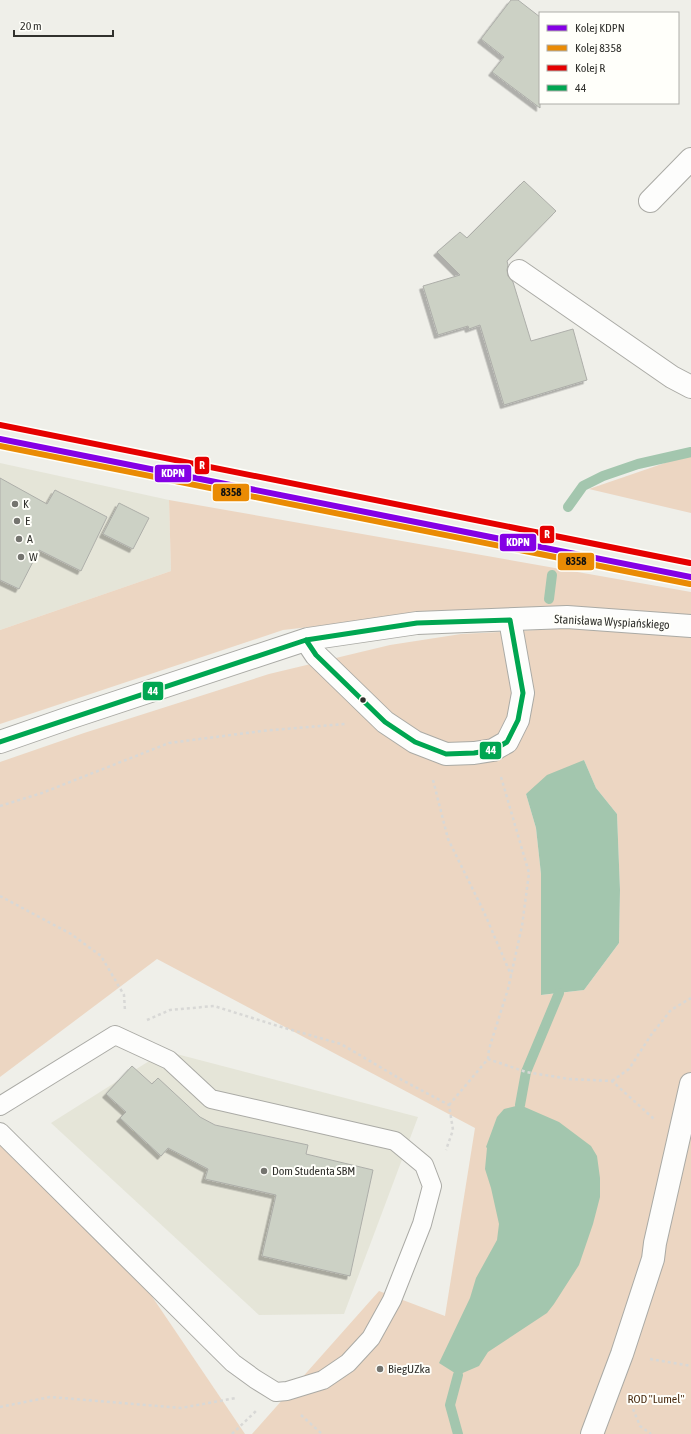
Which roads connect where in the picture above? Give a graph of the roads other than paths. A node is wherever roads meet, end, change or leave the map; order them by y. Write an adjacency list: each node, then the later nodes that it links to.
1 (691, 159): 2 (street)
2 (650, 201)
3 (519, 271): 4 (street)
4 (691, 387)
5 (510, 620): 6 (street, Stanisława Wyspiańskiego); 7 (street, Stanisława Wyspiańskiego); 7 (street)
6 (691, 626)
7 (306, 640): 8 (street, Stanisława Wyspiańskiego)
8 (0, 742)
9 (691, 1084): 12 (street)
10 (0, 1106): 11 (lane)
11 (0, 1132)
12 (592, 1434)

